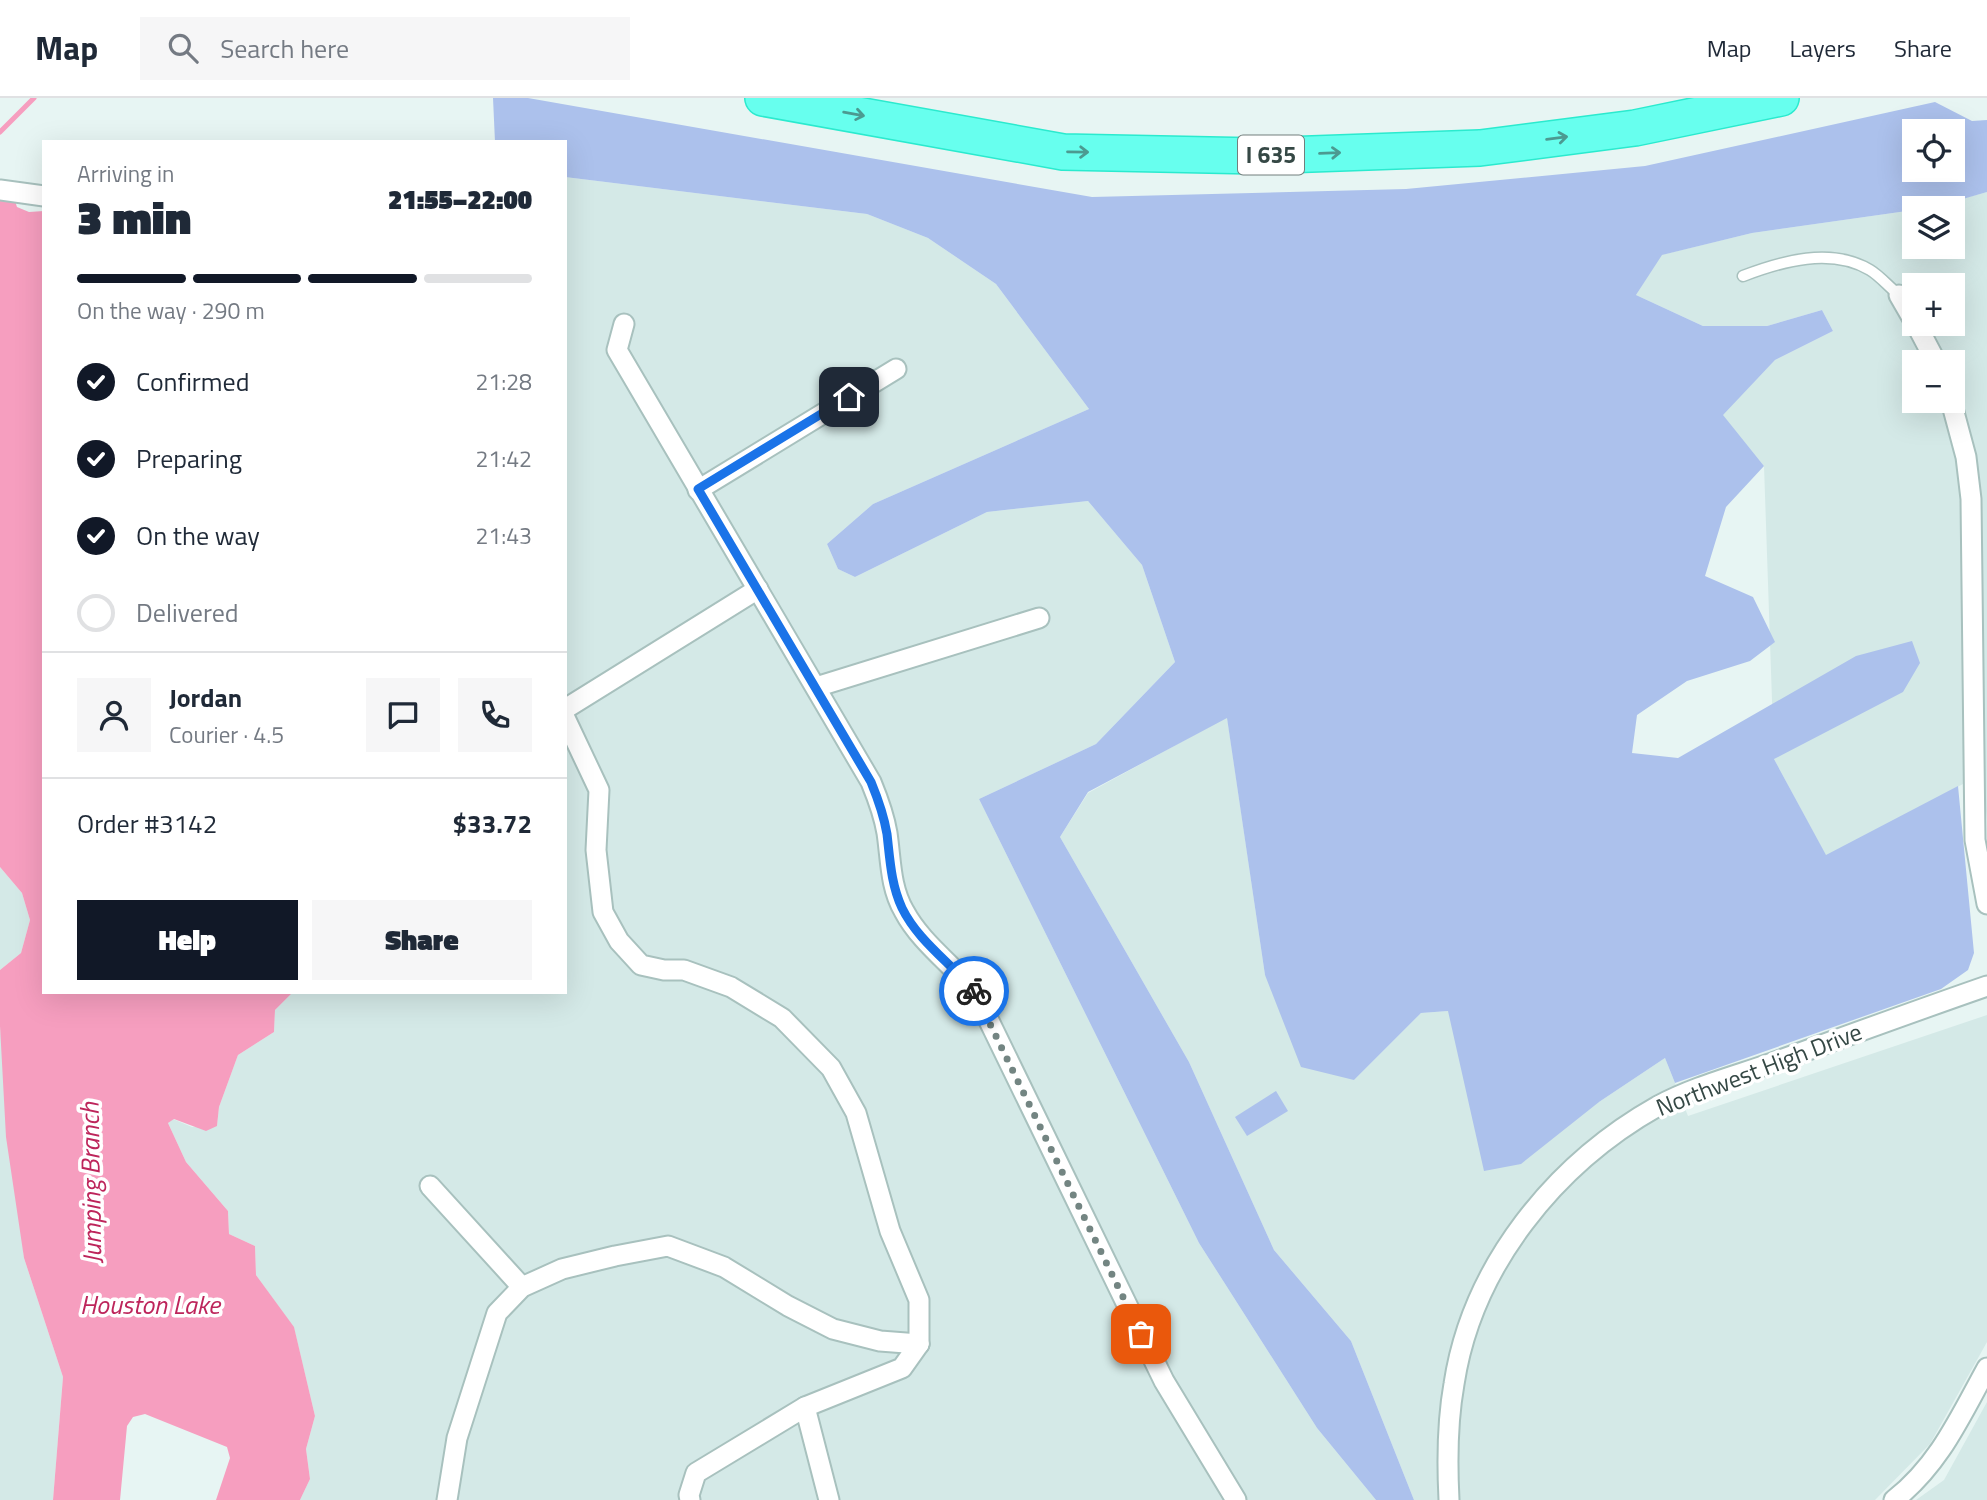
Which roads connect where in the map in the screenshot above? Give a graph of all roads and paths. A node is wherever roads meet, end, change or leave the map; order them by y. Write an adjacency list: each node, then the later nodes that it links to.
1 (763, 98): 2 (highway, I 635, one-way to 2)
2 (1781, 98)
3 (0, 190): 4 (street)
4 (34, 195)
5 (1743, 275): 6 (lane)
6 (1899, 295): 7 (street)
7 (1902, 300)
8 (624, 324): 11 (street)
9 (896, 369): 11 (street)
10 (1954, 413): 17 (street)
11 (698, 489): 12 (street)
12 (758, 589): 14 (street); 15 (street)
13 (1039, 618): 14 (street)
14 (816, 687): 27 (street)
15 (567, 708)
16 (567, 722): 21 (street)
17 (1987, 904)
18 (1987, 986): 28 (street, Northwest High Drive)
19 (430, 1186): 20 (street)
20 (522, 1287): 21 (street); 24 (street)
21 (919, 1344): 23 (street)
22 (1987, 1368): 29 (street)
23 (804, 1407): 25 (street); 26 (street)
24 (447, 1500)
25 (690, 1500)
26 (830, 1500)
27 (1236, 1500)
28 (1449, 1500)
29 (1894, 1500)

